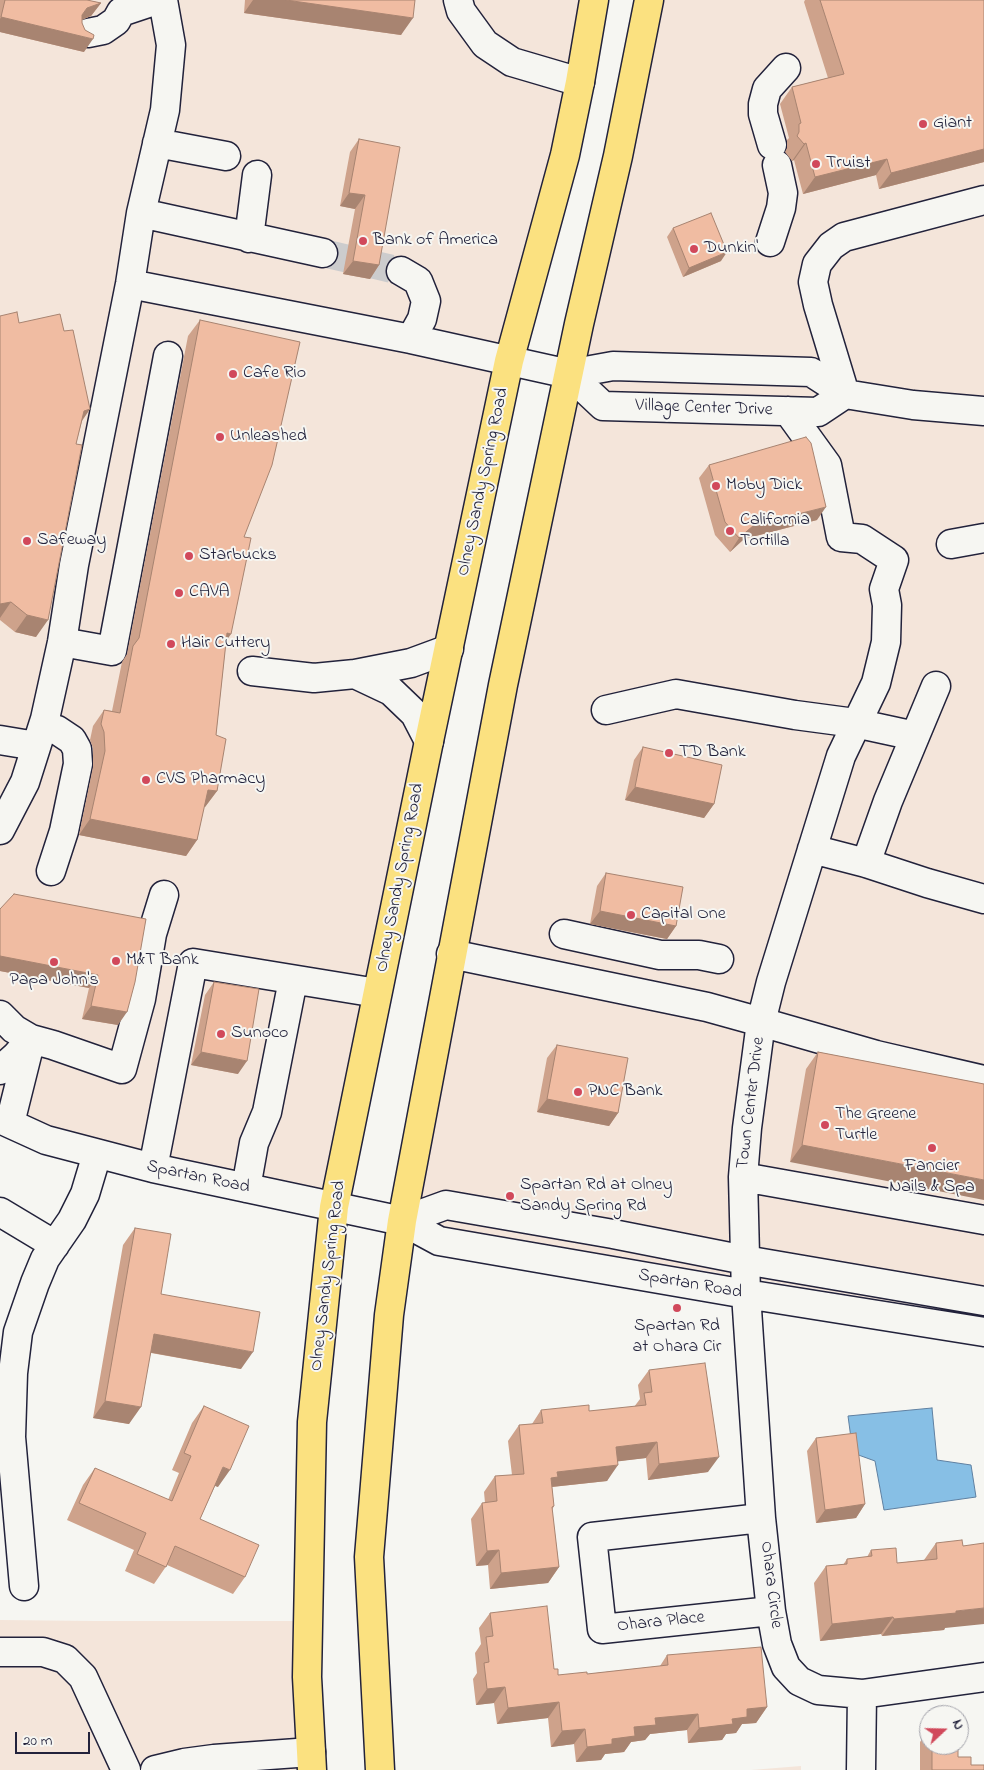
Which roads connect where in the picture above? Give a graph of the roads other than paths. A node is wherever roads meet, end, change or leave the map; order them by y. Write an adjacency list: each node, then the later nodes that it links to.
1 (157, 0): 6 (street)
2 (164, 0): 10 (street)
3 (458, 0): 9 (street)
4 (594, 0): 9 (main road, Olney Sandy Spring Road)
5 (649, 0): 23 (main road)
6 (117, 6): 7 (street)
7 (88, 33)
8 (786, 68): 16 (street)
9 (580, 82): 22 (main road, Olney Sandy Spring Road)
10 (157, 143): 11 (street); 14 (street)
11 (226, 156)
12 (257, 175): 15 (street)
13 (984, 200): 24 (street)
14 (141, 213): 15 (street); 19 (street)
15 (249, 238): 17 (street)
16 (770, 242)
17 (323, 253)
18 (401, 271): 20 (street)
19 (130, 284): 20 (street); 29 (street)
20 (411, 338): 22 (street)
21 (168, 356): 29 (street)
22 (509, 361): 23 (street); 30 (main road, Olney Sandy Spring Road)
23 (569, 374): 24 (street); 25 (street, Village Center Drive); 47 (main road)
24 (845, 394): 25 (street, Village Center Drive); 26 (street)
25 (788, 411): 35 (street)
26 (984, 411)
27 (984, 538): 28 (street)
28 (950, 544)
29 (62, 642): 36 (street)
30 (449, 649): 32 (street); 39 (main road, Olney Sandy Spring Road)
31 (252, 672): 32 (street)
32 (354, 674): 39 (street)
33 (936, 686): 37 (street)
34 (606, 710): 35 (street)
35 (855, 723): 37 (street); 41 (street)
36 (39, 736): 38 (street); 40 (street); 43 (street)
37 (915, 736): 42 (street)
38 (0, 740)
39 (429, 741): 50 (main road, Olney Sandy Spring Road)
40 (0, 830)
41 (812, 849): 42 (street); 52 (street)
42 (866, 863): 45 (street)
43 (51, 871)
44 (164, 895): 53 (street)
45 (984, 899)
46 (564, 934): 48 (street)
47 (451, 954): 52 (street); 64 (main road)
48 (719, 959)
49 (293, 980): 50 (street); 58 (street); 60 (street)
50 (378, 993): 61 (main road, Olney Sandy Spring Road)
51 (0, 1015): 53 (street)
52 (762, 1022): 55 (street, Town Center Drive); 59 (street, Town Center Drive)
53 (31, 1039): 54 (street); 56 (street)
54 (0, 1070)
55 (984, 1080)
56 (5, 1121): 57 (street, Spartan Road)
57 (96, 1154): 58 (street, Spartan Road); 65 (street)
58 (153, 1168): 60 (street, Spartan Road)
59 (743, 1177): 63 (street); 66 (street, Town Center Drive)
60 (246, 1188): 61 (street, Spartan Road)
61 (334, 1207): 64 (street, Spartan Road); 77 (main road, Olney Sandy Spring Road)
62 (0, 1212): 65 (street)
63 (984, 1220)
64 (402, 1221): 66 (street, Spartan Road); 67 (street, Spartan Road); 80 (main road)
65 (55, 1244): 70 (street)
66 (744, 1260): 67 (street, Town Center Drive); 68 (street, Spartan Road)
67 (746, 1294): 69 (street, Spartan Road); 71 (street, Ohara Circle)
68 (984, 1301)
69 (984, 1332)
70 (8, 1360): 72 (street)
71 (761, 1518): 73 (street, Ohara Circle); 73 (street, Ohara Place)
72 (24, 1586)
73 (771, 1611): 76 (street, Ohara Circle)
74 (0, 1652): 78 (street)
75 (984, 1677): 76 (street, Ohara Circle)
76 (862, 1694): 81 (street)
77 (312, 1761): 79 (street)
78 (126, 1770)
79 (156, 1770)
80 (380, 1770)
81 (861, 1770)

